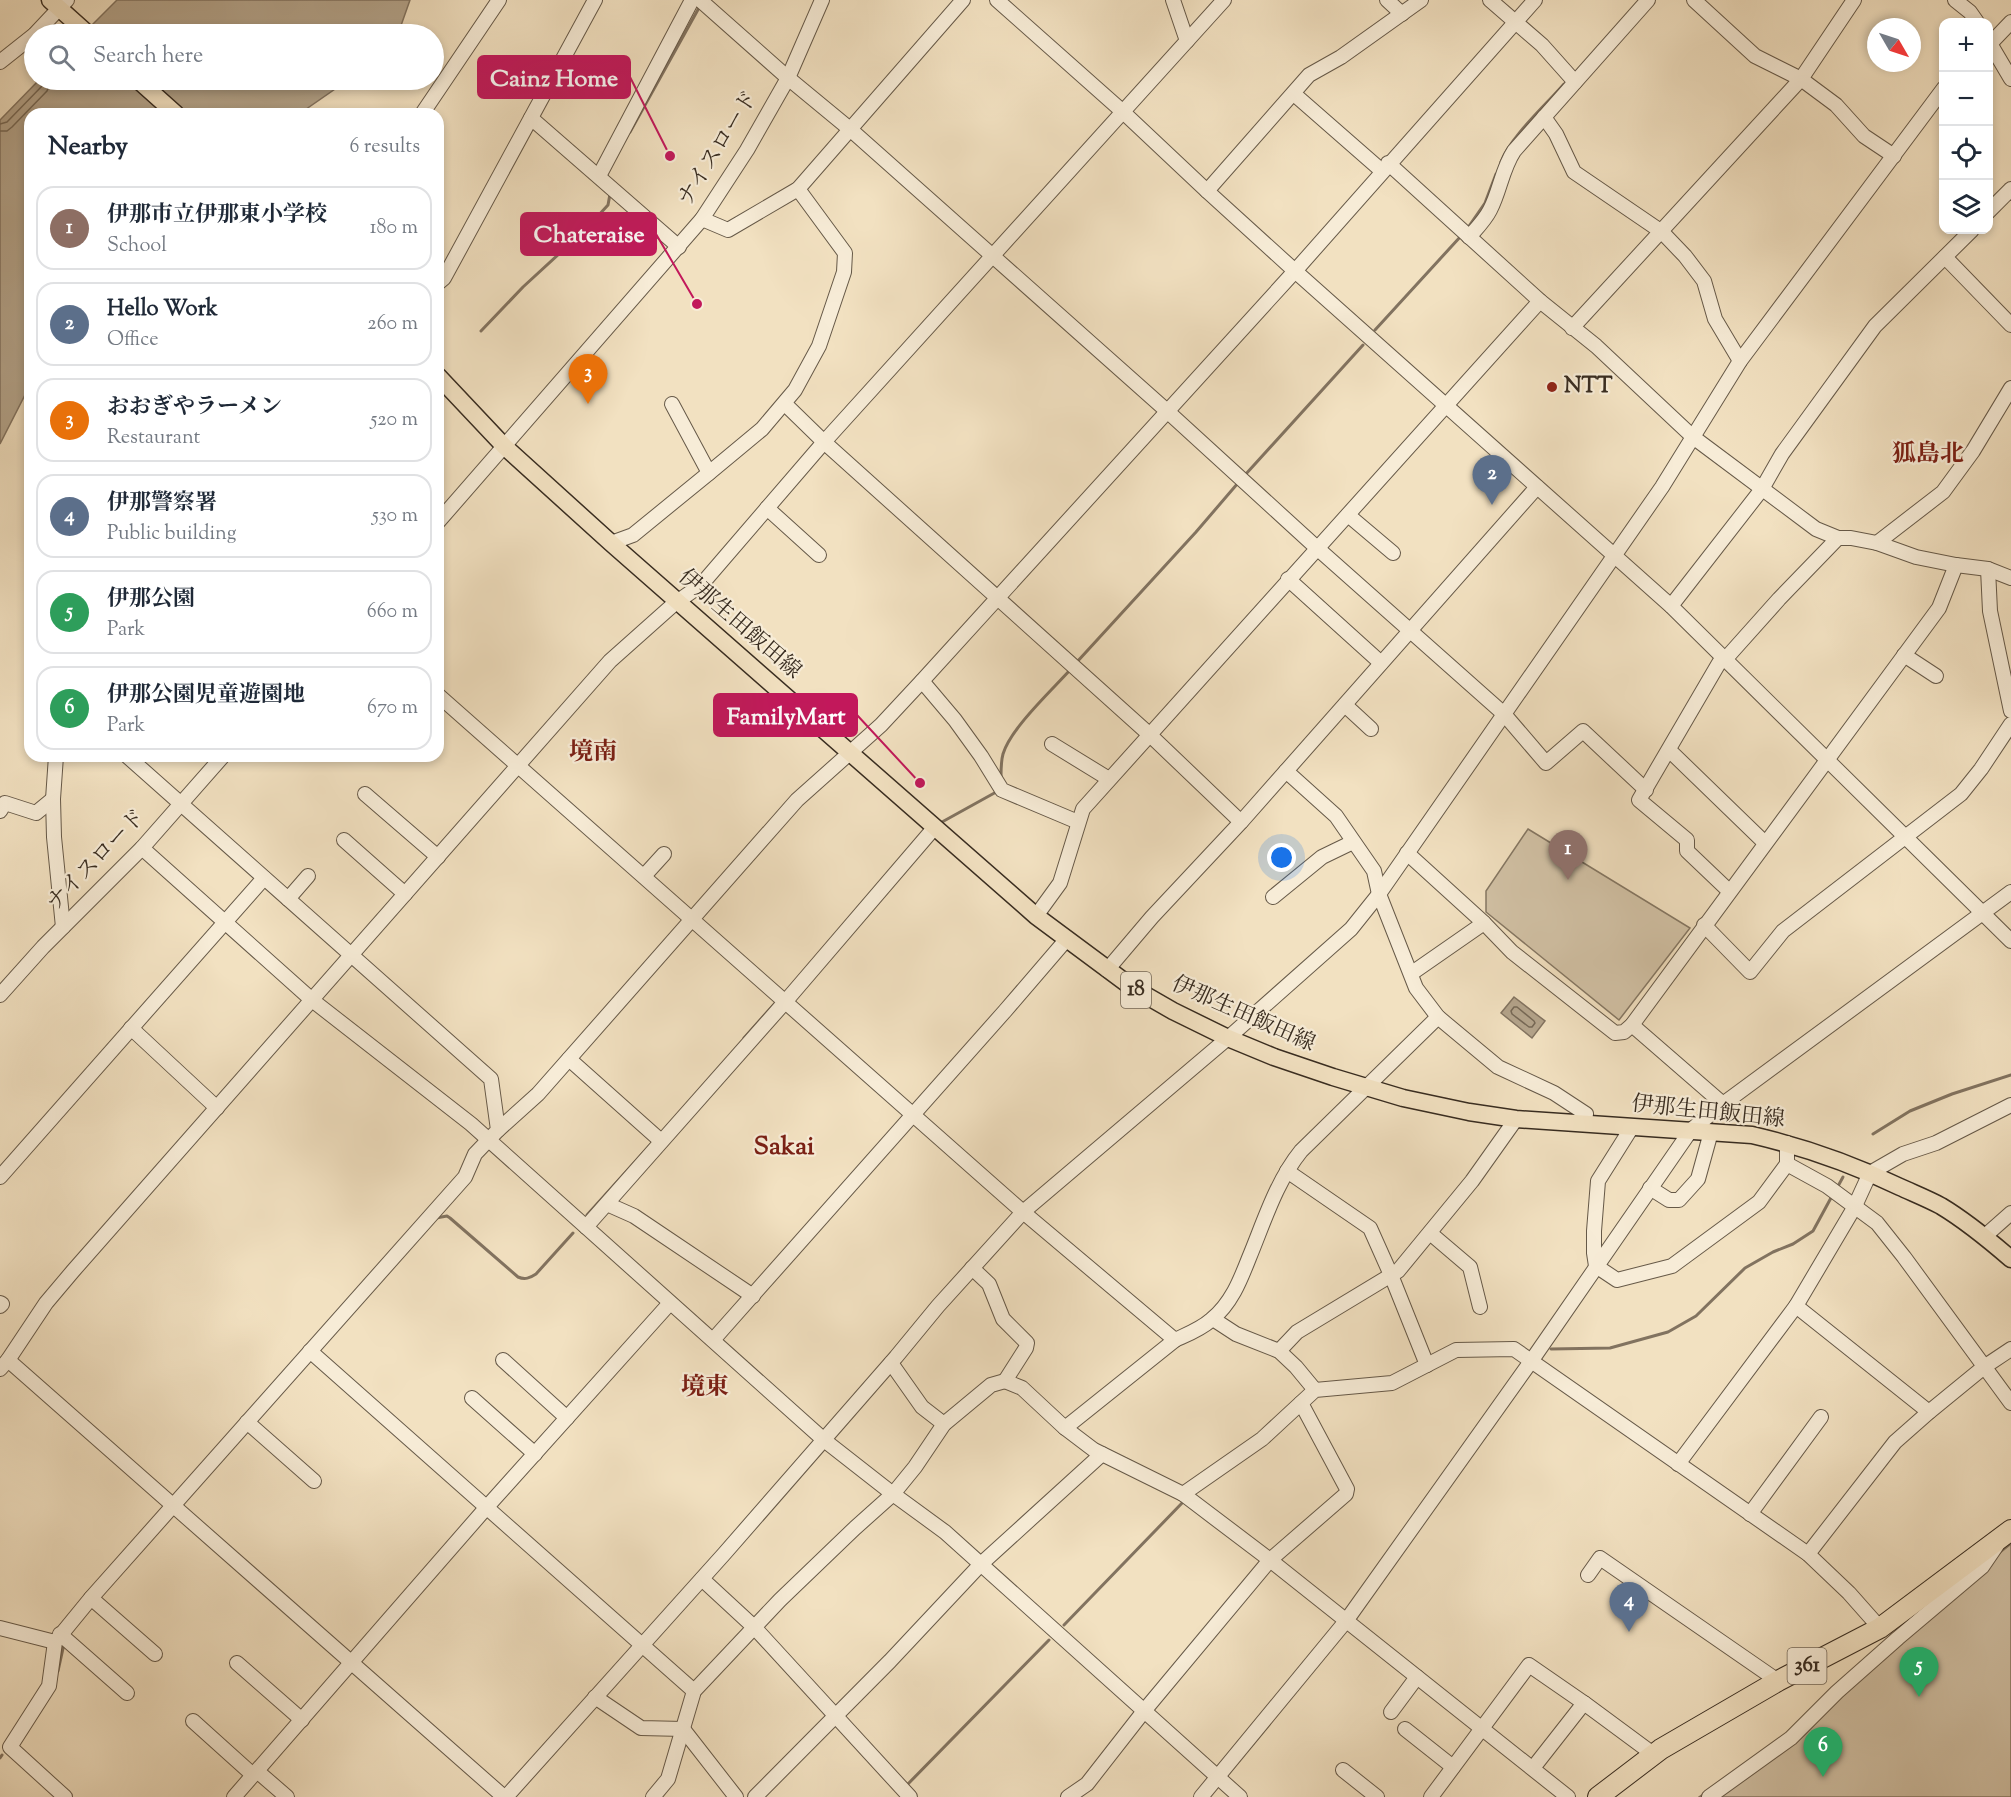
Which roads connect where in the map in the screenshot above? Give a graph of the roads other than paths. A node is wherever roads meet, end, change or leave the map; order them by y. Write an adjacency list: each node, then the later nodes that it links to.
1 (499, 0): 34 (street)
2 (594, 0): 43 (street)
3 (692, 0): 47 (street)
4 (700, 0): 30 (street)
5 (822, 0): 30 (street, ナイスロード)
6 (963, 0): 44 (street)
7 (997, 0): 41 (street)
8 (1173, 0): 26 (street)
9 (1224, 0): 26 (street)
10 (1387, 0): 19 (street)
11 (1421, 0): 19 (street)
12 (1490, 0): 21 (street)
13 (1534, 0): 21 (street)
14 (1648, 0): 31 (street)
15 (1694, 0): 32 (street)
16 (1854, 0): 32 (street)
17 (1955, 0): 20 (street)
18 (60, 5): 23 (street); 24 (main road)
19 (1402, 14): 37 (street)
20 (1974, 18)
21 (1516, 21): 31 (street); 46 (street)
22 (2011, 22): 25 (street)
23 (44, 24)
24 (78, 24)
25 (1993, 40)
26 (1187, 41): 41 (street)
27 (24, 43): 29 (street)
28 (1993, 50): 33 (street)
29 (0, 62)
30 (788, 78): 44 (street); 52 (street, ナイスロード)
31 (1573, 78): 42 (street)
32 (1801, 79): 45 (street); 53 (street)
33 (2011, 79)
34 (444, 81)
35 (149, 90): 39 (main road)
36 (438, 90): 40 (street)
37 (1294, 94): 46 (street); 50 (street)
38 (1939, 95): 45 (street)
39 (169, 108)
40 (426, 108)
41 (1122, 111): 50 (street); 57 (street)
42 (1544, 117): 53 (street); 54 (street)
43 (531, 118): 47 (street); 60 (street)
44 (851, 130): 48 (street); 57 (street)
45 (1894, 156): 64 (street)
46 (1385, 167): 54 (street); 59 (street)
47 (599, 176): 56 (street)
48 (798, 189): 52 (street); 68 (street)
49 (2011, 189): 51 (street)
50 (1207, 191): 59 (street)
51 (1993, 208)
52 (702, 219): 56 (street, ナイスロード)
53 (1662, 232): 63 (street); 64 (street)
54 (1466, 234): 61 (street)
55 (1968, 234): 58 (street)
56 (679, 247): 73 (street, ナイスロード)
57 (991, 256): 70 (street); 72 (street)
58 (1945, 257): 62 (street); 76 (street)
59 (1295, 271): 69 (street); 70 (street)
60 (444, 278)
61 (1540, 301): 63 (street); 69 (street)
62 (2011, 325)
63 (1572, 328): 71 (street)
64 (1740, 361): 71 (street)
65 (444, 382): 73 (main road, 伊那生田飯田線 / 18)
66 (2011, 388): 82 (street)
67 (672, 404): 74 (street)
68 (785, 404): 72 (street); 74 (street)
69 (1445, 405): 75 (street); 79 (street)
70 (1167, 411): 83 (street); 91 (street)
71 (1693, 437): 76 (street); 86 (street)
72 (824, 442): 77 (street); 91 (street)
73 (505, 447): 78 (street, ナイスロード); 81 (main road, 伊那生田飯田線 / 18)
74 (709, 474): 81 (street)
75 (1537, 487): 86 (street); 94 (street)
76 (1762, 489): 80 (street); 93 (street)
77 (767, 508): 85 (street); 92 (street)
78 (444, 515)
79 (1348, 515): 83 (street); 84 (street)
80 (1838, 538): 82 (street); 96 (street)
81 (611, 543): 92 (main road, 伊那生田飯田線 / 18)
82 (1877, 543): 87 (street)
83 (1317, 548): 90 (street); 94 (street)
84 (1393, 553)
85 (819, 555)
86 (1613, 556): 93 (street); 103 (street)
87 (1956, 565): 88 (street); 95 (street)
88 (1988, 569): 89 (street); 102 (street)
89 (2011, 578)
90 (1288, 579): 97 (street); 106 (street)
91 (998, 598): 99 (street); 106 (street)
92 (679, 602): 109 (main road, 伊那生田飯田線 / 18); 114 (street)
93 (1671, 606): 96 (street)
94 (1410, 631): 97 (street); 103 (street)
95 (1904, 655): 98 (street); 110 (street)
96 (1723, 659): 108 (street); 110 (street)
97 (1381, 663): 101 (street)
98 (1936, 676)
99 (922, 681): 109 (street); 122 (street)
100 (444, 700): 114 (street)
101 (1345, 705): 105 (street); 115 (street)
102 (2011, 711)
103 (1504, 714): 117 (street); 130 (street)
104 (2011, 724): 125 (street)
105 (1371, 729)
106 (1150, 735): 116 (street); 123 (street)
107 (1052, 744): 116 (street)
108 (1669, 750): 117 (street); 128 (street)
109 (850, 752): 124 (main road, 伊那生田飯田線 / 18); 144 (street)
110 (1827, 761): 125 (street); 128 (street)
111 (56, 762): 119 (street)
112 (135, 762): 120 (street)
113 (218, 762): 120 (street, ナイスロード)
114 (519, 765): 132 (street); 134 (street)
115 (1286, 771): 123 (street); 127 (street)
116 (1109, 778): 122 (street)
117 (1646, 790): 136 (street)
118 (365, 794): 132 (street)
119 (53, 799): 121 (street); 148 (street)
120 (181, 804): 129 (street, ナイスロード); 135 (street)
121 (0, 811)
122 (1078, 822): 143 (street)
123 (1241, 822): 152 (street)
124 (935, 827): 143 (main road, 伊那生田飯田線 / 18); 155 (street)
125 (1904, 837): 142 (street); 147 (street)
126 (344, 840): 138 (street)
127 (1353, 842): 139 (street); 140 (street)
128 (1765, 843): 136 (street)
129 (142, 848): 145 (street); 148 (street, ナイスロード)
130 (1407, 853): 139 (street); 146 (street)
131 (664, 854): 134 (street)
132 (438, 857): 138 (street)
133 (308, 876): 141 (street)
134 (644, 876): 144 (street)
135 (264, 878): 141 (street); 145 (street)
136 (1729, 891): 147 (street)
137 (2011, 892): 142 (street)
138 (405, 894): 151 (street)
139 (1379, 894): 153 (street); 160 (street)
140 (1273, 897)
141 (288, 899): 151 (street)
142 (1982, 913): 150 (street); 163 (street)
143 (1036, 916): 149 (main road, 伊那生田飯田線 / 18)
144 (692, 919): 155 (street); 161 (street)
145 (225, 923): 156 (street); 159 (street)
146 (1484, 923): 153 (street); 158 (street)
147 (1704, 925): 158 (street)
148 (63, 927): 154 (street, ナイスロード)
149 (1066, 940): 152 (main road, 伊那生田飯田線 / 18); 166 (street)
150 (2011, 941)
151 (351, 956): 156 (street); 172 (street)
152 (1107, 970): 160 (main road, 伊那生田飯田線 / 18)
153 (1412, 973): 157 (street)
154 (0, 995)
155 (782, 999): 166 (street); 173 (street)
156 (312, 1000): 165 (street); 172 (street)
157 (1438, 1017): 162 (street); 168 (street)
158 (1632, 1025): 163 (street)
159 (131, 1028): 165 (street); 178 (street)
160 (1228, 1038): 162 (main road, 伊那生田飯田線 / 18); 182 (street)
161 (569, 1059): 172 (street); 173 (street)
162 (1367, 1088): 167 (main road, 伊那生田飯田線 / 18); 176 (street)
163 (1723, 1104): 170 (street)
164 (2011, 1106): 177 (street)
165 (217, 1108): 201 (street)
166 (913, 1115): 182 (street); 191 (street)
167 (1516, 1119): 168 (main road, 伊那生田飯田線 / 18); 185 (street)
168 (1584, 1123): 169 (main road, 伊那生田飯田線 / 18)
169 (1632, 1127): 170 (main road, 伊那生田飯田線 / 18); 188 (street)
170 (1691, 1130): 171 (main road, 伊那生田飯田線 / 18); 179 (street)
171 (1711, 1132): 174 (main road, 伊那生田飯田線 / 18); 179 (street)
172 (493, 1135): 184 (street); 200 (street)
173 (658, 1138): 180 (street)
174 (1787, 1143): 175 (street); 177 (main road, 伊那生田飯田線 / 18)
175 (1787, 1164): 181 (street); 188 (street)
176 (1287, 1171): 190 (street); 195 (street)
177 (1870, 1173): 181 (street); 186 (main road, 伊那生田飯田線 / 18)
178 (0, 1177)
179 (1650, 1188): 188 (street)
180 (607, 1204): 184 (street); 191 (street)
181 (1854, 1208): 193 (street); 206 (street)
182 (1023, 1212): 189 (street); 197 (street)
183 (2011, 1213): 186 (street)
184 (586, 1227): 192 (street)
185 (1430, 1233): 190 (street); 194 (street)
186 (1985, 1236): 187 (main road, 伊那生田飯田線 / 18)
187 (2011, 1259)
188 (1596, 1266): 203 (street)
189 (972, 1268): 204 (street); 207 (street)
190 (1391, 1275): 199 (street); 205 (street)
191 (753, 1296): 196 (street)
192 (670, 1303): 196 (street); 213 (street)
193 (1796, 1306): 212 (street); 221 (street)
194 (1480, 1307)
195 (1213, 1319): 197 (street); 199 (street)
196 (713, 1340): 218 (street)
197 (1175, 1340): 217 (street)
198 (2011, 1349): 206 (street)
199 (1279, 1351): 208 (street)
200 (313, 1354): 215 (street); 225 (street)
201 (5, 1359): 226 (street)
202 (503, 1360): 213 (street)
203 (1532, 1360): 205 (street); 221 (street); 235 (street)
204 (891, 1363): 216 (street); 218 (street)
205 (1427, 1365): 208 (street)
206 (1984, 1367): 210 (street); 212 (street)
207 (1005, 1381): 216 (street); 217 (street)
208 (1315, 1390): 211 (street)
209 (472, 1398): 219 (street)
210 (2011, 1403)
211 (1303, 1406): 224 (street); 230 (street)
212 (1929, 1412): 229 (street)
213 (567, 1418): 219 (street)
214 (1821, 1418): 227 (street)
215 (247, 1422): 222 (street); 226 (street)
216 (944, 1425): 223 (street)
217 (1065, 1428): 220 (street)
218 (824, 1440): 223 (street); 233 (street)
219 (535, 1454): 225 (street)
220 (1102, 1454): 224 (street); 231 (street)
221 (1678, 1464): 227 (street)
222 (314, 1481)
223 (893, 1494): 231 (street); 236 (street)
224 (1187, 1496): 230 (street)
225 (486, 1508): 240 (street); 243 (street)
226 (176, 1509): 234 (street); 243 (street)
227 (1750, 1514): 229 (street)
228 (2007, 1533): 238 (highway, 361); 279 (street)
229 (1808, 1554): 238 (street)
230 (1270, 1560): 235 (street); 250 (street)
231 (981, 1564): 250 (street); 252 (street)
232 (1588, 1575): 245 (street)
233 (702, 1579): 236 (street); 240 (street)
234 (92, 1598): 239 (street); 241 (street)
235 (1346, 1621): 244 (street); 263 (street)
236 (754, 1627): 246 (street); 252 (street)
237 (0, 1628): 239 (street)
238 (1880, 1628): 245 (highway, 361)
239 (58, 1638): 247 (street); 266 (street)
240 (642, 1645): 246 (street); 248 (street)
241 (154, 1654)
242 (237, 1663): 253 (street)
243 (351, 1663): 253 (street); 268 (street)
244 (1417, 1677): 251 (street); 255 (street)
245 (1778, 1681): 258 (highway, 361)
246 (694, 1691): 256 (street)
247 (127, 1692)
248 (595, 1697): 256 (street); 268 (street)
249 (1584, 1703): 255 (street); 258 (street); 260 (street)
250 (1144, 1711): 263 (street); 272 (street)
251 (1391, 1712)
252 (836, 1717): 264 (street); 271 (street)
253 (302, 1720): 262 (street)
254 (193, 1721): 262 (street)
255 (1482, 1728): 259 (street); 260 (street)
256 (683, 1729): 269 (street); 270 (street)
257 (1406, 1729): 259 (street)
258 (1653, 1754): 278 (highway, 361)
259 (1453, 1767): 276 (street)
260 (1533, 1768): 277 (street)
261 (1343, 1770): 275 (street)
262 (255, 1773): 265 (street); 267 (street)
263 (1218, 1777): 273 (street); 274 (street)
264 (905, 1792)
265 (240, 1795)
266 (65, 1797)
267 (287, 1797)
268 (505, 1797)
269 (653, 1797)
270 (736, 1797)
271 (755, 1797)
272 (1068, 1797)
273 (1201, 1797)
274 (1240, 1797)
275 (1377, 1797)
276 (1431, 1797)
277 (1568, 1797)
278 (1598, 1797)
279 (1709, 1797)

